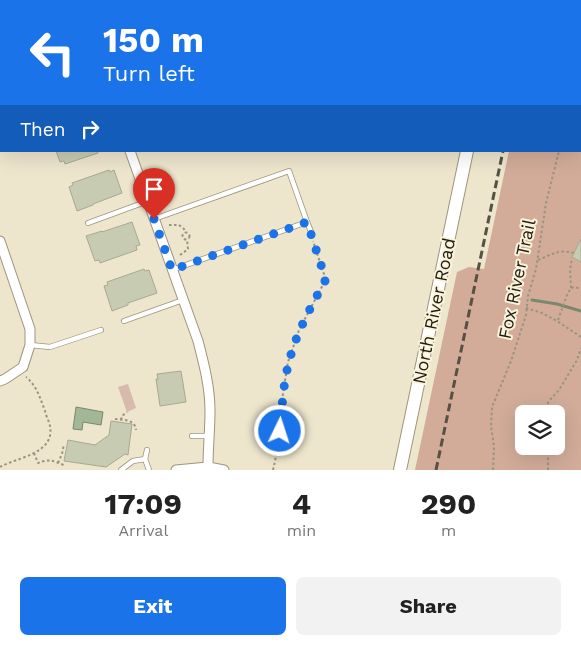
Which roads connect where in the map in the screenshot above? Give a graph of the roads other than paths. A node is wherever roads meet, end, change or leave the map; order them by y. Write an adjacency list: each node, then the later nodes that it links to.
1 (130, 152): 3 (street)
2 (468, 152): 24 (main road, North River Road)
3 (148, 201): 4 (street); 5 (lane)
4 (154, 219): 6 (lane); 9 (street)
5 (88, 222)
6 (307, 222): 7 (lane); 9 (lane)
7 (312, 234)
8 (0, 241): 13 (street)
9 (172, 270): 10 (street)
10 (183, 300): 11 (lane); 16 (street)
11 (124, 321)
12 (101, 330): 13 (lane)
13 (30, 346): 14 (street)
14 (0, 381)
15 (192, 436): 16 (lane)
16 (209, 436): 19 (street)
17 (147, 450): 18 (lane)
18 (145, 459): 20 (lane); 21 (lane)
19 (208, 467): 22 (street); 23 (street)
20 (121, 470)
21 (149, 470)
22 (176, 470)
23 (224, 470)
24 (400, 470)

